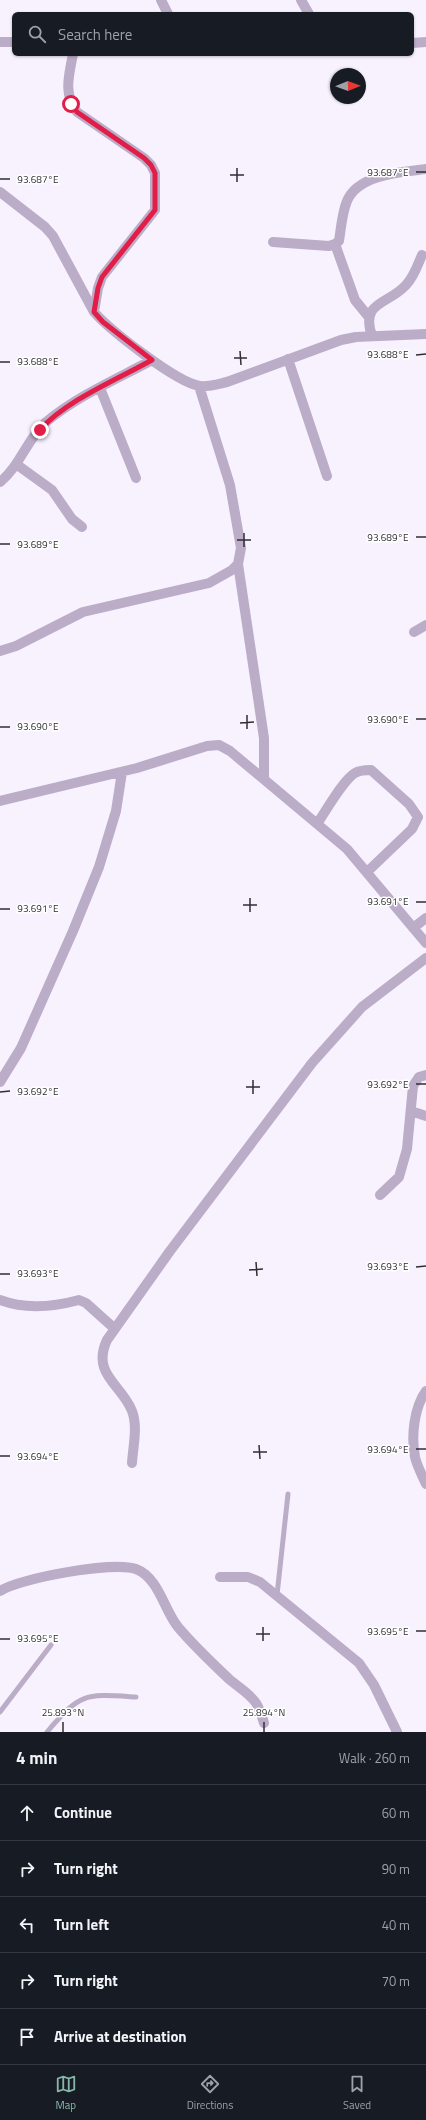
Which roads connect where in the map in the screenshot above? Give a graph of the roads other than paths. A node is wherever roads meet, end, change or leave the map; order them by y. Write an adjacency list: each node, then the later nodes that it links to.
1 (161, 0): 3 (street)
2 (301, 0): 4 (street)
3 (167, 12)
4 (308, 12)
5 (0, 42): 6 (street)
6 (12, 42)
7 (426, 42): 8 (street)
8 (414, 43)
9 (73, 56): 15 (street)
10 (426, 169): 13 (street)
11 (0, 192): 15 (street)
12 (273, 242): 13 (street)
13 (335, 244): 16 (street)
14 (422, 255): 16 (street)
15 (94, 312): 20 (street)
16 (368, 316): 18 (street)
17 (426, 334): 18 (street)
18 (372, 336): 19 (street)
19 (288, 359): 21 (street); 24 (street)
20 (152, 360): 21 (street); 22 (street)
21 (199, 386): 28 (street)
22 (100, 388): 23 (street); 25 (street)
23 (16, 464): 26 (street); 27 (street)
24 (327, 476)
25 (136, 478)
26 (0, 482)
27 (82, 527)
28 (238, 564): 31 (street); 33 (street)
29 (426, 625): 30 (street)
30 (414, 632)
31 (0, 651)
32 (122, 772): 33 (street); 34 (street); 42 (street)
33 (264, 779): 35 (street)
34 (0, 801)
35 (317, 824): 36 (street); 36 (street)
36 (367, 872): 38 (street)
37 (426, 918): 38 (street)
38 (413, 928): 39 (street)
39 (426, 943)
40 (426, 958): 47 (street)
41 (426, 1075): 43 (street)
42 (0, 1082)
43 (411, 1111): 44 (street); 45 (street)
44 (426, 1116)
45 (380, 1194)
46 (0, 1300): 47 (street)
47 (115, 1329): 49 (street)
48 (426, 1390): 50 (street)
49 (132, 1463)
50 (426, 1484)
51 (288, 1494): 54 (lane)
52 (220, 1577): 54 (street)
53 (0, 1591): 58 (street)
54 (277, 1595): 60 (street)
55 (51, 1645): 57 (lane)
56 (136, 1698): 59 (lane)
57 (0, 1712)
58 (264, 1723)
59 (47, 1732)
60 (397, 1732)

